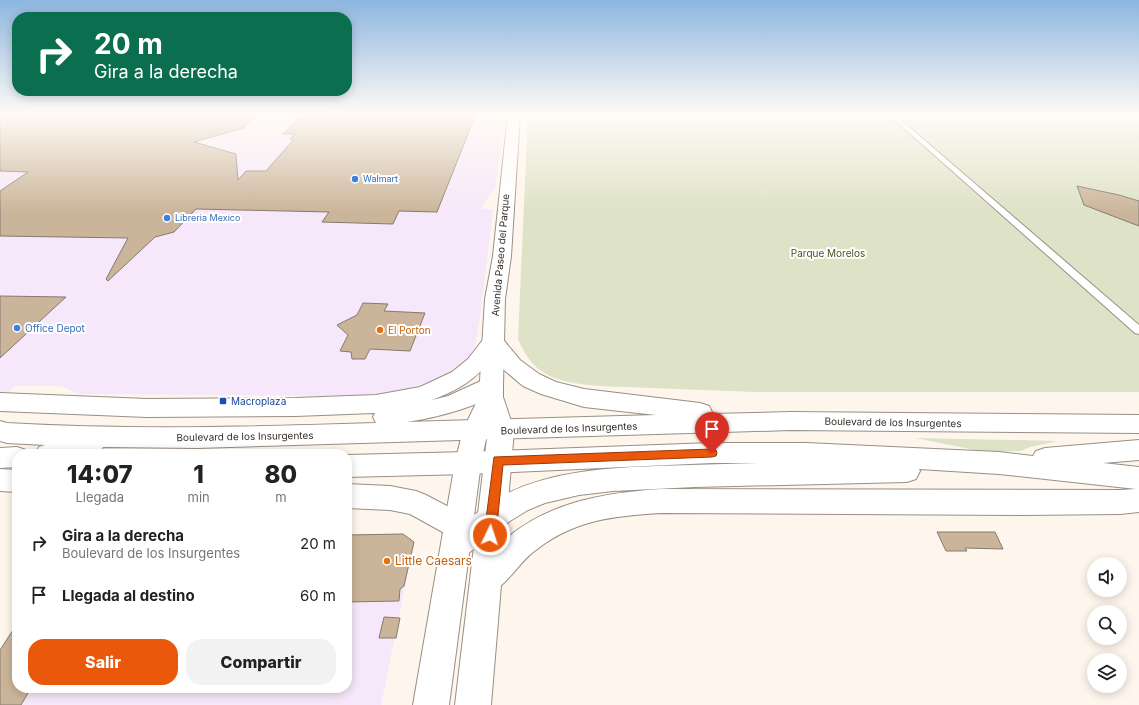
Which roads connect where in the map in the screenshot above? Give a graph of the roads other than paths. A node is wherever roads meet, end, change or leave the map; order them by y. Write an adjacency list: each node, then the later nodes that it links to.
1 (511, 147): 4 (main road, Avenida Paseo del Parque)
2 (929, 147): 3 (lane)
3 (1139, 331)
4 (493, 342): 5 (main road, Avenida Paseo del Parque); 6 (main road); 7 (main road)
5 (491, 391): 8 (main road); 10 (main road, Avenida Paseo del Parque)
6 (0, 402)
7 (791, 421): 9 (main road, Boulevard de los Insurgentes); 10 (main road, Boulevard de los Insurgentes)
8 (0, 424)
9 (1139, 424)
10 (488, 430): 12 (main road, Boulevard de los Insurgentes); 18 (main road); 19 (main road)
11 (0, 432): 12 (main road, Boulevard de los Insurgentes)
12 (121, 437): 13 (main road)
13 (73, 449)
14 (1139, 450): 15 (main road)
15 (1109, 452): 20 (main road); 23 (main road)
16 (12, 457): 17 (main road)
17 (0, 458)
18 (498, 460): 19 (main road); 20 (main road); 28 (main road)
19 (468, 463): 21 (main road); 29 (main road)
20 (999, 463): 23 (main road); 28 (main road)
21 (352, 466)
22 (12, 477): 24 (main road)
23 (1139, 477)
24 (0, 478): 25 (main road)
25 (12, 480)
26 (352, 496): 29 (main road)
27 (1139, 500): 30 (main road)
28 (491, 520): 29 (main road); 30 (main road)
29 (457, 536): 31 (main road)
30 (487, 578): 32 (main road)
31 (431, 705)
32 (473, 705)

